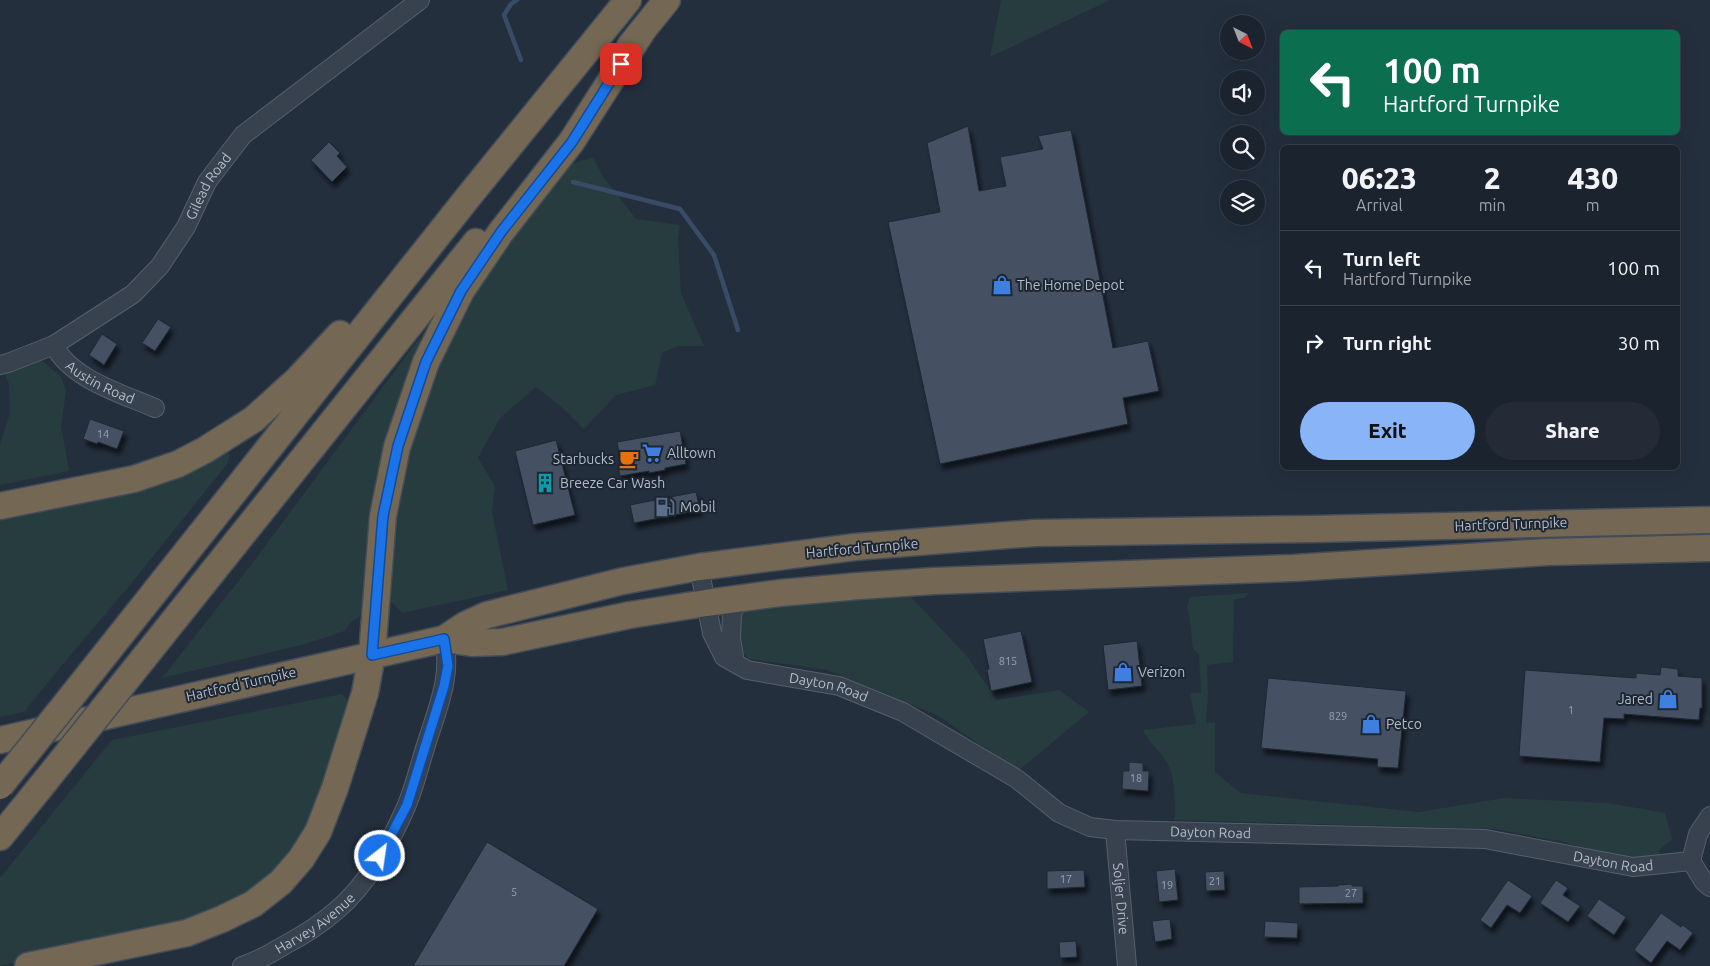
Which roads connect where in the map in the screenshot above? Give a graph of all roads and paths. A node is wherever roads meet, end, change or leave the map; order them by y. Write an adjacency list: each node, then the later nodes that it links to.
1 (420, 0): 6 (street, Gilead Road)
2 (628, 0): 5 (highway)
3 (667, 0): 4 (highway)
4 (641, 33): 18 (highway); 24 (highway, bridge)
5 (469, 196): 9 (highway); 21 (highway, bridge)
6 (54, 345): 7 (street, Gilead Road); 8 (street, Austin Road)
7 (0, 365)
8 (155, 408)
9 (0, 506)
10 (1710, 520): 11 (highway, Hartford Turnpike)
11 (1302, 530): 13 (highway, Hartford Turnpike); 14 (highway)
12 (1710, 548): 14 (highway, Hartford Turnpike)
13 (699, 566): 16 (street, Dayton Road); 17 (highway, Hartford Turnpike)
14 (1303, 568): 15 (highway, Hartford Turnpike)
15 (738, 598): 16 (highway, Hartford Turnpike); 19 (street)
16 (706, 603): 17 (highway, Hartford Turnpike); 19 (street, Dayton Road)
17 (444, 639): 18 (highway, Hartford Turnpike); 28 (street, Harvey Avenue)
18 (372, 655): 20 (highway, Hartford Turnpike); 27 (highway)
19 (735, 663): 23 (street, Dayton Road)
20 (0, 740)
21 (0, 786)
22 (1710, 816): 25 (street)
23 (1116, 830): 25 (street, Dayton Road); 29 (street, Soljer Drive)
24 (0, 837)
25 (1691, 861): 26 (street)
26 (1710, 886)
27 (28, 966)
28 (242, 966)
29 (1127, 966)

